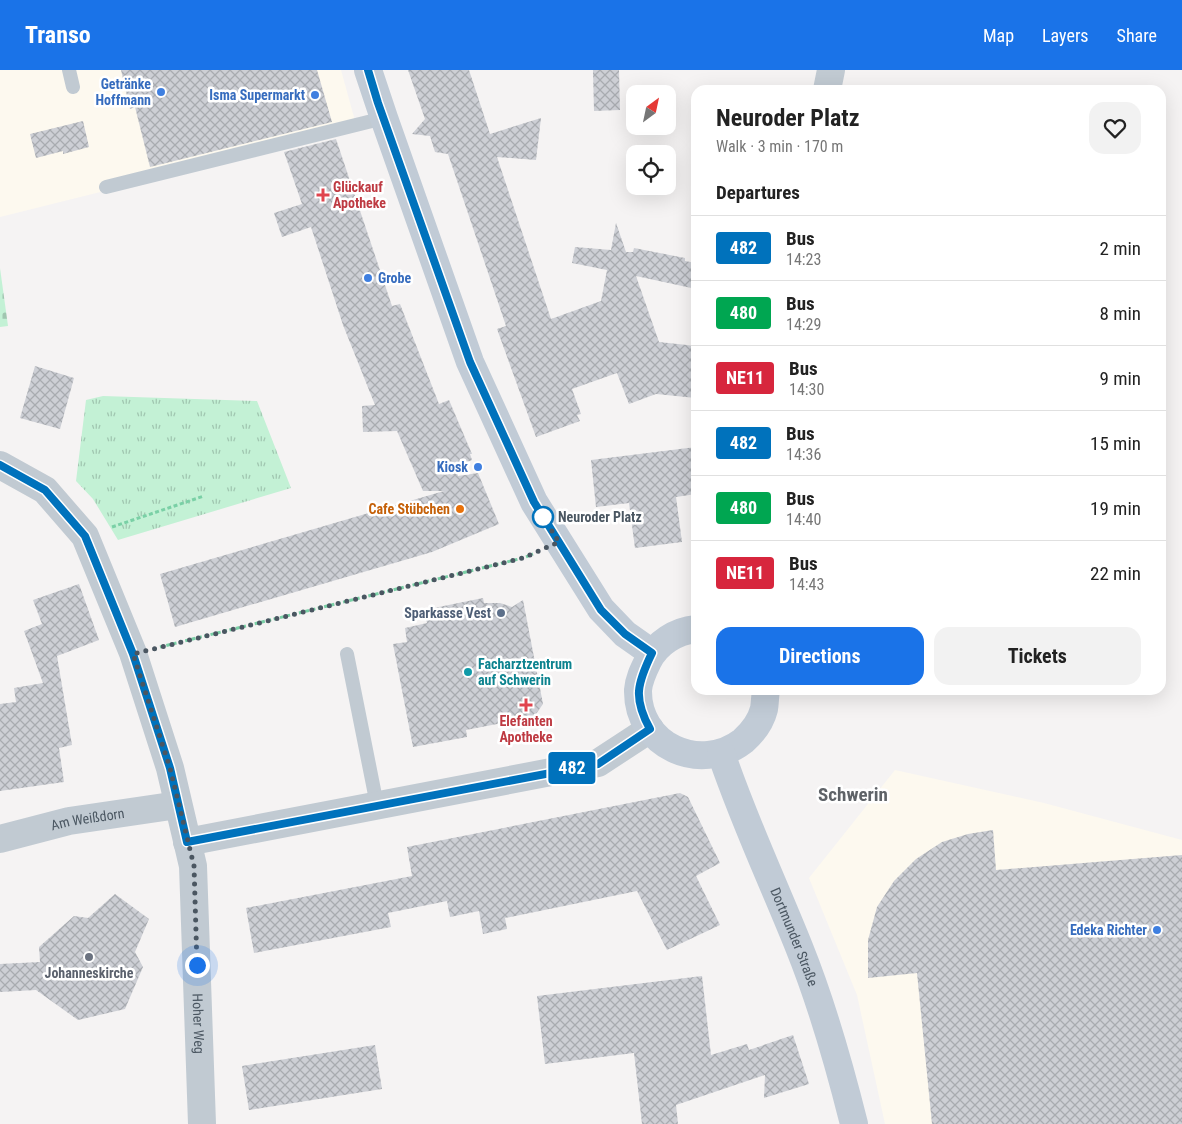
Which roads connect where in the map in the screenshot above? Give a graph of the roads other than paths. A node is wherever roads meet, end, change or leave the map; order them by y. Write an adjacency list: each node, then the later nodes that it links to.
1 (68, 70): 5 (lane)
2 (368, 70): 6 (main road)
3 (831, 70): 4 (street)
4 (828, 85)
5 (72, 87)
6 (384, 118): 7 (lane); 10 (main road)
7 (106, 187)
8 (0, 465): 15 (street, Hoher Weg)
9 (691, 630): 10 (main road)
10 (652, 653): 13 (main road)
11 (347, 654): 16 (lane)
12 (766, 695): 14 (main road)
13 (650, 729): 14 (main road); 16 (street)
14 (721, 753): 20 (main road, Dortmunder Straße)
15 (178, 805): 17 (street, Am Weißdorn); 18 (street, Hoher Weg)
16 (377, 805): 18 (street)
17 (0, 840)
18 (187, 842): 19 (street, Hoher Weg)
19 (202, 1124)
20 (854, 1124)

